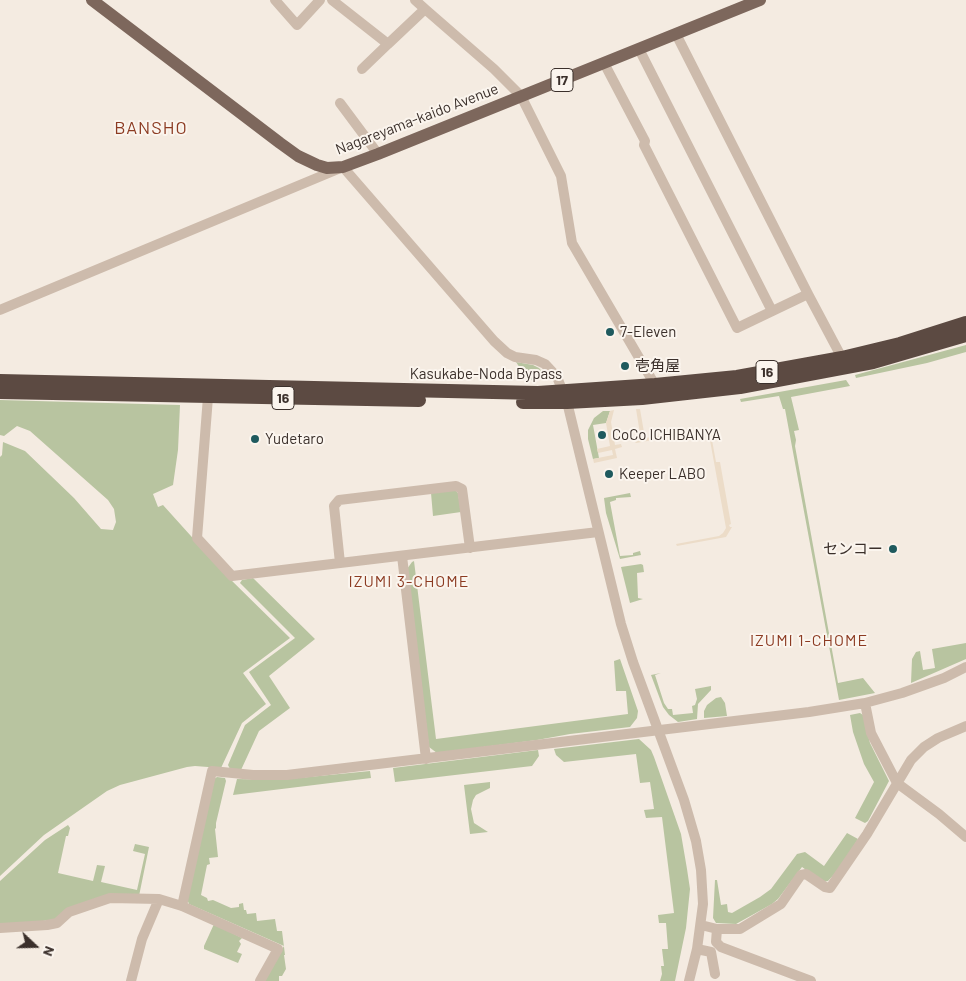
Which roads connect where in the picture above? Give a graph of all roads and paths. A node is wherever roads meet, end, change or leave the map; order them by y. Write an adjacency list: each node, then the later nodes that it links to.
1 (92, 0): 16 (main road, Nagareyama-kaido Avenue / 17)
2 (275, 0): 3 (street)
3 (320, 0)
4 (332, 0): 9 (street)
5 (415, 0): 7 (street)
6 (760, 0): 8 (main road, Nagareyama-kaido Avenue / 17)
7 (425, 9): 9 (street); 13 (street)
8 (676, 34): 10 (main road, Nagareyama-kaido Avenue / 17); 17 (street)
9 (388, 44): 12 (street)
10 (639, 49): 11 (main road, Nagareyama-kaido Avenue / 17); 19 (street)
11 (604, 63): 13 (main road, Nagareyama-kaido Avenue / 17); 19 (street)
12 (362, 69)
13 (521, 96): 15 (main road, Nagareyama-kaido Avenue / 17); 24 (street)
14 (340, 103): 15 (street)
15 (378, 154): 16 (main road, Nagareyama-kaido Avenue / 17)
16 (344, 167): 18 (street); 27 (street)
17 (808, 294): 19 (street); 22 (street)
18 (0, 310)
19 (772, 311)
20 (966, 323): 22 (highway, Kasukabe-Noda Bypass / 16)
21 (966, 335): 27 (highway, Kasukabe-Noda Bypass / 16)
22 (842, 358): 24 (highway, Kasukabe-Noda Bypass / 16)
23 (0, 381): 27 (highway, Kasukabe-Noda Bypass / 16)
24 (655, 385): 27 (highway, Kasukabe-Noda Bypass / 16)
25 (0, 392): 26 (highway, Kasukabe-Noda Bypass / 16)
26 (208, 397): 27 (highway, Kasukabe-Noda Bypass / 16); 31 (street)
27 (565, 397): 28 (street)
28 (598, 532): 29 (street); 35 (street)
29 (470, 548): 30 (street); 31 (street)
30 (402, 556): 31 (street); 36 (street)
31 (340, 564)
32 (966, 667): 33 (street)
33 (865, 702): 35 (street); 37 (street)
34 (966, 726): 37 (street)
35 (659, 731): 36 (street); 41 (street)
36 (426, 759): 40 (street)
37 (897, 783): 38 (street); 43 (street)
38 (966, 837)
39 (159, 899): 40 (street); 42 (street); 46 (street)
40 (182, 906): 47 (street)
41 (701, 925): 43 (street); 44 (street)
42 (0, 928)
43 (717, 929): 49 (street)
44 (697, 949): 45 (street); 48 (street)
45 (715, 974)
46 (131, 981)
47 (260, 981)
48 (689, 981)
49 (811, 981)

